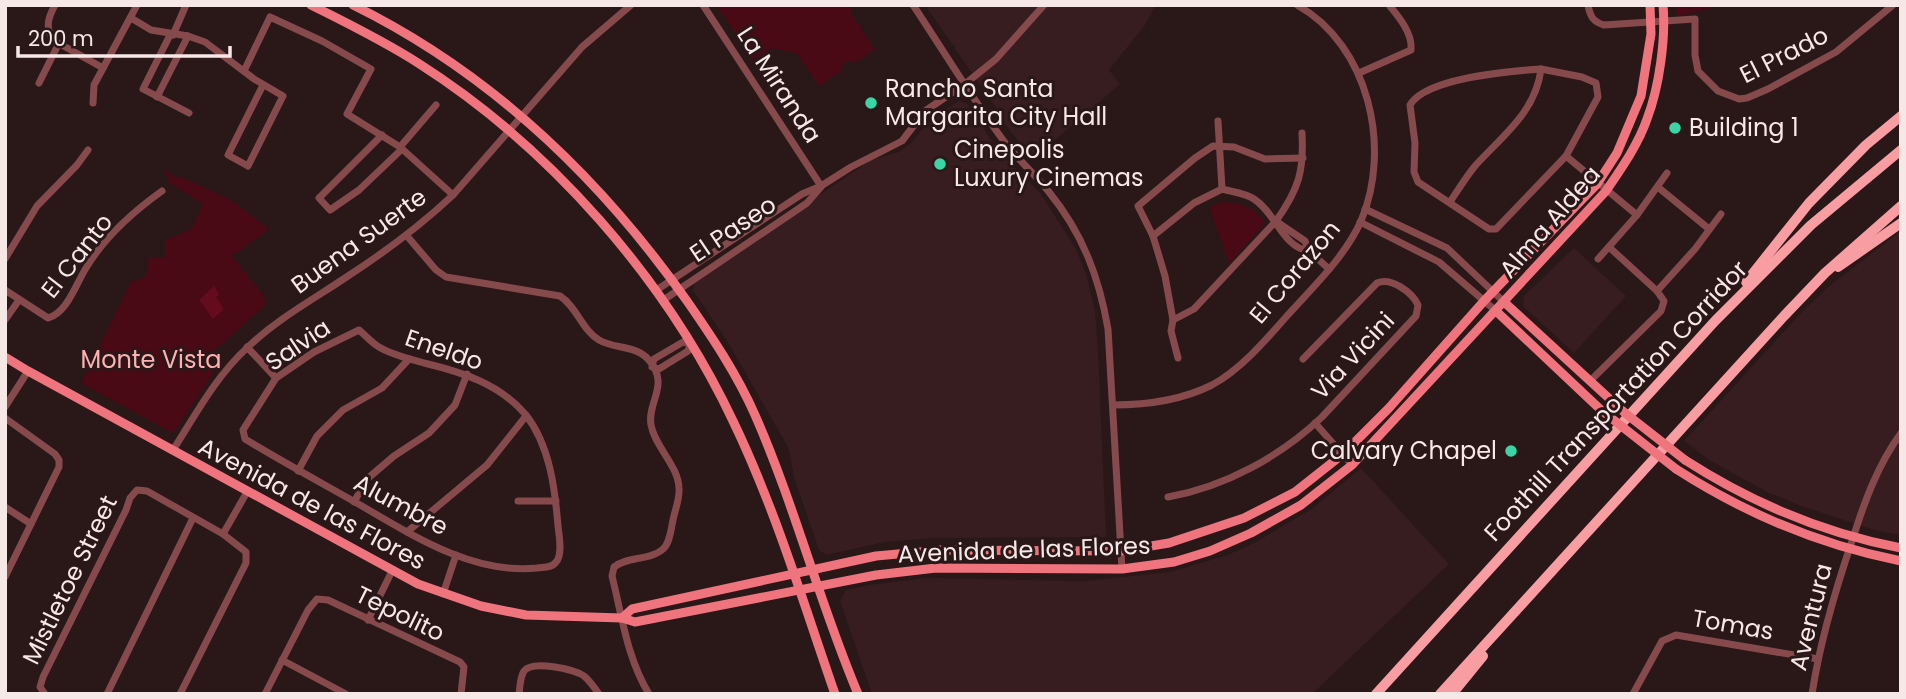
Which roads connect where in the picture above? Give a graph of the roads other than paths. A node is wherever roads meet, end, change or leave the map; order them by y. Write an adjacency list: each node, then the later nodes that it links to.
1 (55, 5): 21 (street)
2 (137, 5): 16 (street)
3 (187, 5): 19 (street)
4 (311, 5): 36 (main road)
5 (353, 5): 33 (main road)
6 (631, 5): 33 (street, Buena Suerte)
7 (703, 5): 47 (street, La Miranda)
8 (913, 5): 27 (street)
9 (1044, 5): 27 (street, El Paseo)
10 (1297, 5): 25 (street, El Corazon)
11 (1390, 5): 25 (street)
12 (1588, 5): 17 (street)
13 (1650, 5): 17 (main road, Alma Aldea)
14 (1663, 5): 18 (main road, Alma Aldea)
15 (1893, 5): 18 (street, El Prado)
16 (131, 18): 19 (street); 22 (street)
17 (1652, 22): 18 (street); 46 (main road, Alma Aldea)
18 (1664, 22): 51 (main road, Alma Aldea)
19 (171, 35): 20 (street); 29 (street)
20 (188, 36): 24 (street); 29 (street)
21 (58, 45): 22 (street); 26 (street)
22 (103, 68): 30 (street)
23 (1541, 69): 43 (street); 53 (street); 53 (street)
24 (244, 71): 28 (street); 38 (street)
25 (1359, 73): 55 (street, El Corazon)
26 (39, 83)
27 (965, 84): 47 (street, El Paseo); 96 (street)
28 (264, 85): 28 (street)
29 (157, 97): 32 (street)
30 (93, 103)
31 (436, 105): 40 (street)
32 (189, 113)
33 (522, 116): 36 (street, Buena Suerte); 69 (main road)
34 (1901, 116): 82 (highway)
35 (1219, 121): 39 (street)
36 (508, 130): 52 (street, Buena Suerte); 72 (main road)
37 (1302, 133): 44 (street)
38 (382, 135): 40 (street); 40 (street)
39 (1220, 145): 44 (street); 49 (street); 63 (street)
40 (401, 148): 52 (street)
41 (89, 150): 65 (street)
42 (1901, 150): 82 (highway, Foothill Transportation Corridor)
43 (1566, 156): 46 (street); 53 (street)
44 (1303, 158): 58 (street)
45 (1667, 173): 48 (street)
46 (1597, 184): 51 (street); 74 (main road, Alma Aldea)
47 (821, 186): 69 (street, El Paseo); 70 (street, El Paseo)
48 (1658, 188): 57 (street); 61 (street)
49 (1222, 189): 58 (street); 63 (street)
50 (162, 191): 75 (street, El Canto)
51 (1606, 191): 57 (street); 78 (main road, Alma Aldea)
52 (453, 195): 62 (street, Buena Suerte)
53 (1450, 202)
54 (1901, 206): 68 (highway)
55 (1365, 209): 59 (street, El Corazon); 74 (street)
56 (1721, 214): 61 (street)
57 (1637, 215): 64 (street)
58 (1276, 221): 67 (street); 81 (street)
59 (1360, 222): 67 (street, El Corazon); 77 (street)
60 (1901, 223): 68 (highway)
61 (1709, 229): 73 (street)
62 (407, 236): 85 (street, Buena Suerte); 90 (street)
63 (1153, 236): 81 (street)
64 (1609, 247): 66 (street); 73 (street)
65 (5, 259)
66 (1598, 260)
67 (1329, 269): 96 (street, El Corazon)
68 (1825, 273): 134 (highway)
69 (672, 280): 70 (main road); 72 (street, El Paseo)
70 (678, 289): 76 (street, El Paseo); 124 (main road)
71 (5, 290): 75 (street)
72 (654, 291): 76 (main road)
73 (1657, 291): 94 (street)
74 (1493, 292): 77 (main road, Avenida de las Flores); 78 (street)
75 (19, 300): 80 (street)
76 (662, 301): 84 (main road)
77 (1485, 301): 79 (street); 104 (main road, Avenida de las Flores)
78 (1504, 302): 79 (main road, Avenida de las Flores); 94 (main road)
79 (1496, 311): 95 (main road); 105 (main road, Avenida de las Flores)
80 (5, 320)
81 (1173, 320): 87 (street)
82 (1715, 320): 135 (highway, Foothill Transportation Corridor)
83 (359, 330): 88 (street, Eneldo); 93 (street, Salvia)
84 (690, 344): 90 (street); 127 (main road)
85 (247, 347): 93 (street); 103 (street, Buena Suerte)
86 (5, 357): 91 (main road, Avenida de las Flores)
87 (1178, 358)
88 (409, 359): 92 (street, Eneldo); 106 (street)
89 (1303, 359): 100 (street, Via Vicini)
90 (652, 367): 132 (street)
91 (28, 371): 97 (street); 103 (main road, Avenida de las Flores)
92 (467, 374): 98 (street, Eneldo); 111 (street)
93 (276, 378): 102 (street, Salvia)
94 (1594, 384): 95 (main road); 117 (main road, bridge)
95 (1588, 396): 119 (main road, bridge)
96 (1113, 405): 120 (street)
97 (5, 407)
98 (526, 416): 110 (street, Eneldo); 115 (street)
99 (5, 418): 114 (street)
100 (1315, 423): 104 (street); 108 (street, Via Vicini)
101 (1901, 433): 117 (street, Aventura)
102 (243, 434): 106 (street, Alumbre)
103 (173, 450): 107 (main road, Avenida de las Flores)
104 (1343, 454): 105 (street); 120 (main road, Avenida de las Flores)
105 (1352, 465): 125 (main road, Avenida de las Flores)
106 (298, 471): 111 (street, Alumbre)
107 (247, 492): 116 (street); 126 (main road, Avenida de las Flores)
108 (1168, 497)
109 (518, 501): 110 (street)
110 (556, 501): 123 (street, Eneldo)
111 (354, 502): 115 (street, Alumbre)
112 (5, 507): 114 (street)
113 (194, 518): 116 (street); 138 (street, Mistletoe Street); 139 (street)
114 (31, 524): 128 (street)
115 (407, 533): 121 (street, Alumbre)
116 (223, 534): 140 (street)
117 (1853, 538): 118 (main road); 119 (street, Aventura)
118 (1901, 548)
119 (1849, 550): 122 (main road); 136 (street, Aventura)
120 (1121, 551): 124 (main road, Avenida de las Flores); 125 (street)
121 (456, 555): 123 (street, Alumbre); 131 (street)
122 (1901, 561)
123 (556, 563)
124 (812, 569): 127 (main road, Avenida de las Flores); 129 (main road)
125 (1122, 569): 129 (main road, Avenida de las Flores)
126 (392, 571): 131 (main road, Avenida de las Flores); 133 (street)
127 (794, 574): 130 (main road); 132 (main road, Avenida de las Flores)
128 (5, 577)
129 (819, 587): 130 (main road, Avenida de las Flores); 148 (main road)
130 (799, 591): 132 (main road, Avenida de las Flores); 147 (main road)
131 (443, 594): 132 (main road, Avenida de las Flores)
132 (622, 618): 146 (street)
133 (368, 620): 137 (street, Tepolito); 143 (street, Tepolito)
134 (1495, 634): 151 (highway); 152 (highway)
135 (1430, 635): 149 (highway); 150 (highway, Foothill Transportation Corridor)
136 (1818, 659): 153 (street, Tomas); 154 (street, Aventura)
137 (282, 660): 141 (street); 142 (street)
138 (43, 691)
139 (107, 694)
140 (180, 694)
141 (265, 694)
142 (346, 694)
143 (461, 694)
144 (519, 694): 145 (street)
145 (599, 694)
146 (649, 694)
147 (835, 694)
148 (858, 694)
149 (1368, 694)
150 (1376, 694)
151 (1440, 694)
152 (1452, 694)
153 (1633, 694)
154 (1812, 694)

